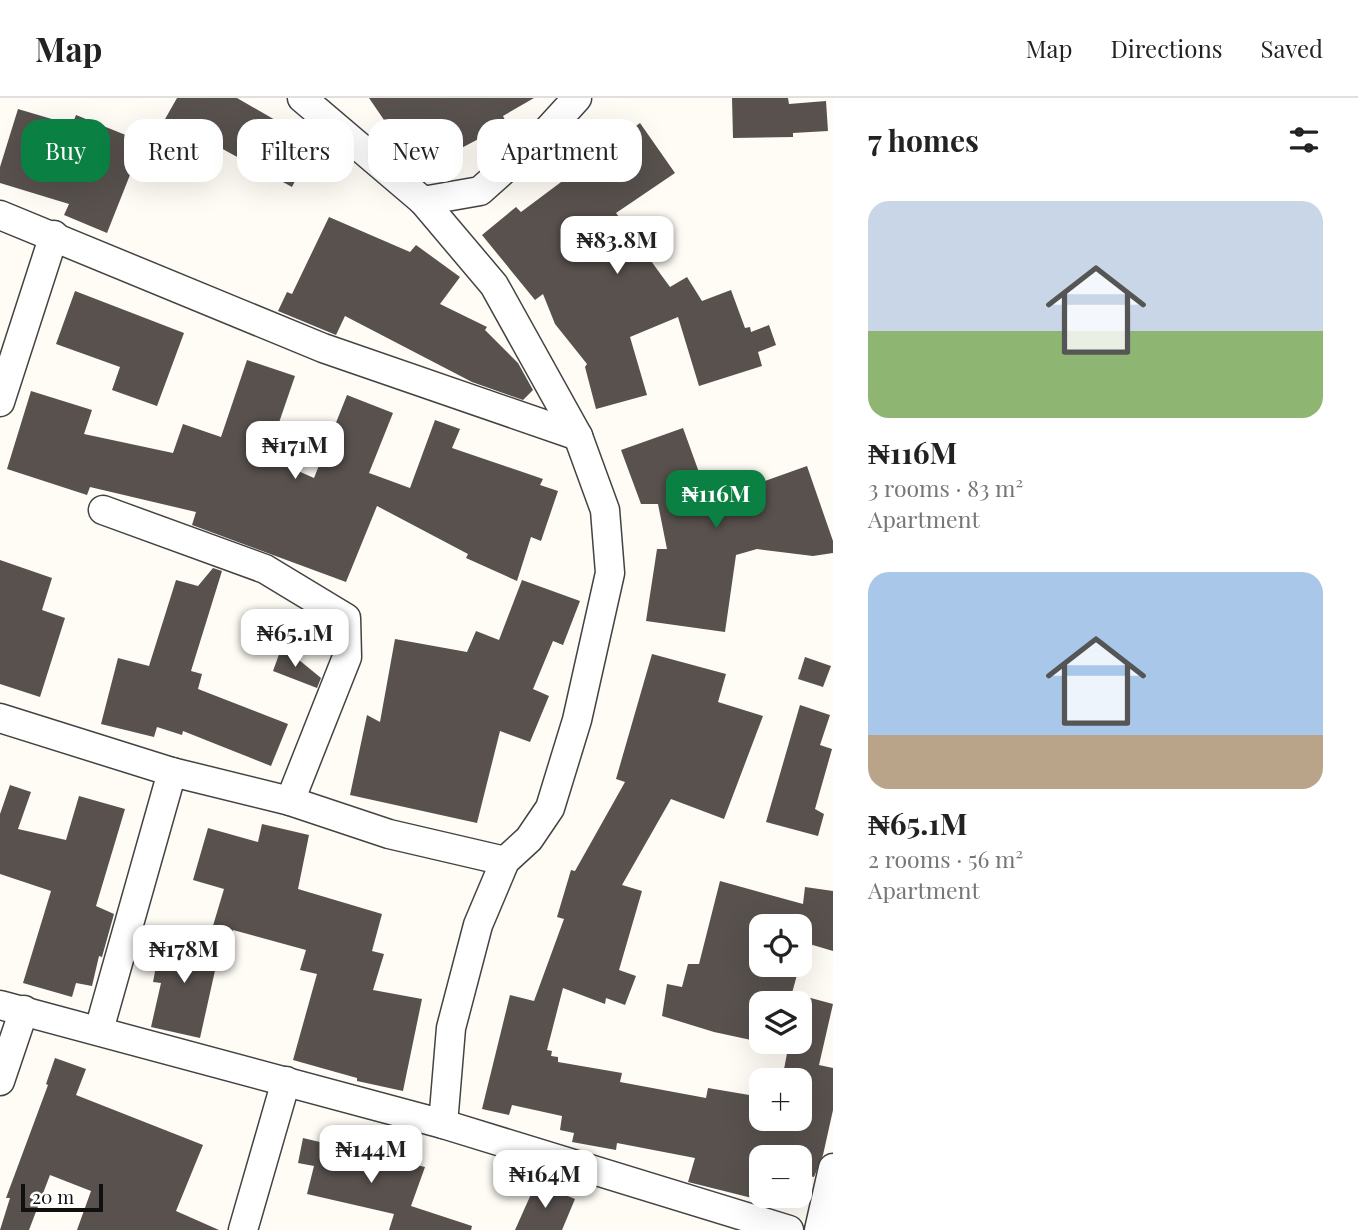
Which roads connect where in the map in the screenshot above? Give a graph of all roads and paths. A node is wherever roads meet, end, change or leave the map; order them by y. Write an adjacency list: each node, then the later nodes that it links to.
1 (302, 98): 3 (street)
2 (577, 98): 3 (street)
3 (423, 201): 7 (street)
4 (0, 215): 5 (street)
5 (54, 234): 6 (street); 7 (street)
6 (0, 402)
7 (578, 436): 12 (street)
8 (103, 510): 11 (street)
9 (0, 718): 10 (street)
10 (172, 772): 11 (street); 14 (street)
11 (290, 801): 12 (street)
12 (505, 862): 17 (street)
13 (12, 1007): 14 (street); 15 (street)
14 (99, 1030): 16 (street)
15 (0, 1081)
16 (286, 1081): 17 (street); 19 (street)
17 (443, 1124): 20 (street)
18 (833, 1168): 21 (street)
19 (243, 1230)
20 (789, 1230)
21 (819, 1230)

